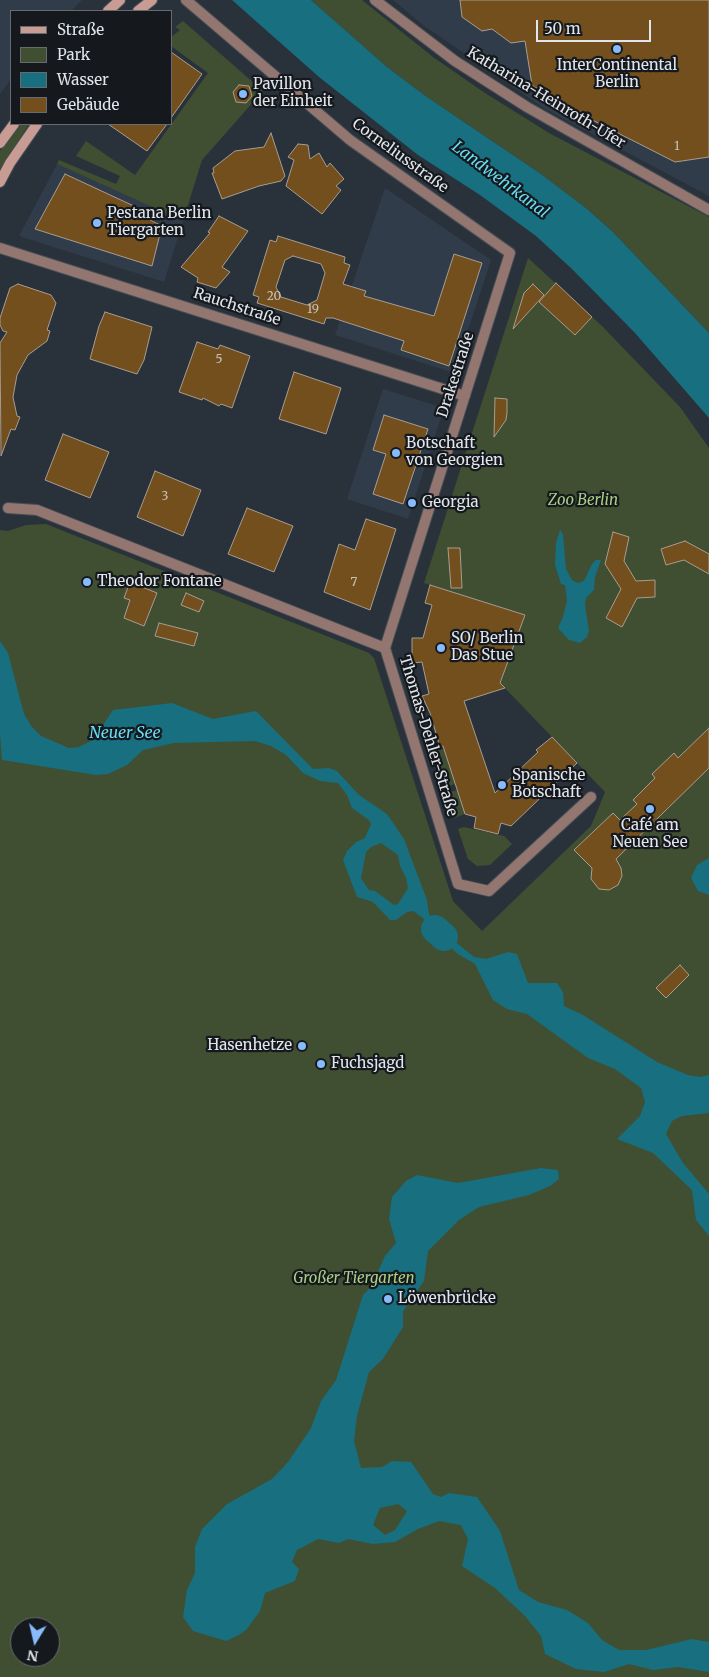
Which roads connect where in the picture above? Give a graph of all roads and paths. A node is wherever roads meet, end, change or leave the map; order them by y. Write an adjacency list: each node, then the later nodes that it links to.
1 (120, 0): 5 (main road)
2 (152, 0): 6 (main road)
3 (186, 0): 13 (street, Corneliusstraße)
4 (375, 0): 11 (street, Katharina-Heinroth-Ufer)
5 (109, 10)
6 (139, 10)
7 (13, 125): 9 (main road)
8 (36, 125): 10 (main road)
9 (0, 143)
10 (0, 182)
11 (709, 210)
12 (0, 248): 14 (street, Rauchstraße)
13 (510, 253): 14 (street, Drakestraße)
14 (465, 396): 16 (street, Drakestraße)
15 (8, 508): 16 (street, Thomas-Dehler-Straße)
16 (384, 648): 17 (street, Thomas-Dehler-Straße)
17 (591, 796)

